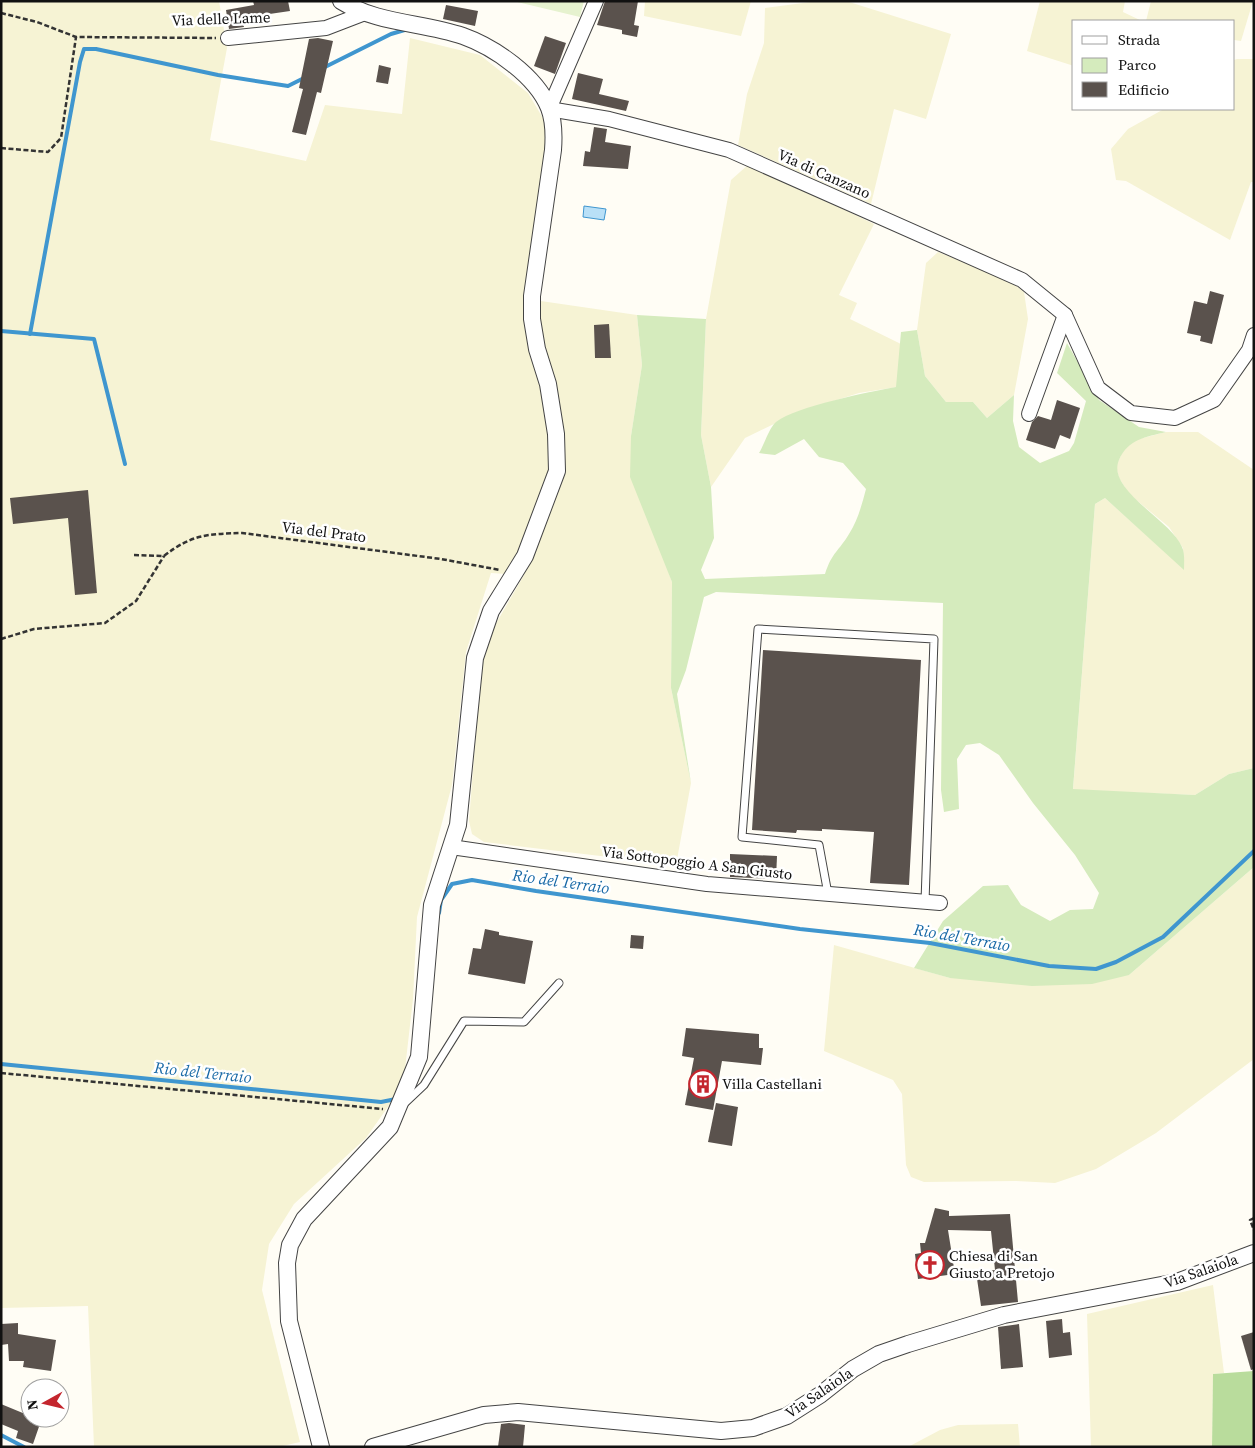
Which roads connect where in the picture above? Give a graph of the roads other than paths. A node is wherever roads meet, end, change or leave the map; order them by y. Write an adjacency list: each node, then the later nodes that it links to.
1 (341, 1): 3 (street)
2 (596, 1): 5 (street)
3 (365, 13): 4 (street, Via delle Lame); 5 (street)
4 (228, 38)
5 (549, 109): 6 (street, Via di Canzano); 9 (street)
6 (1065, 315): 7 (street, Via di Canzano); 8 (street)
7 (1254, 335)
8 (1029, 414)
9 (451, 847): 10 (street, Via Sottopoggio A San Giusto); 14 (street)
10 (828, 894): 11 (street, Via Sottopoggio A San Giusto); 11 (lane)
11 (925, 902): 12 (street, Via Sottopoggio A San Giusto)
12 (940, 903)
13 (559, 983): 14 (lane)
14 (397, 1110): 16 (street)
15 (1254, 1253): 17 (street, Via Salaiola)
16 (321, 1447)
17 (373, 1447)

